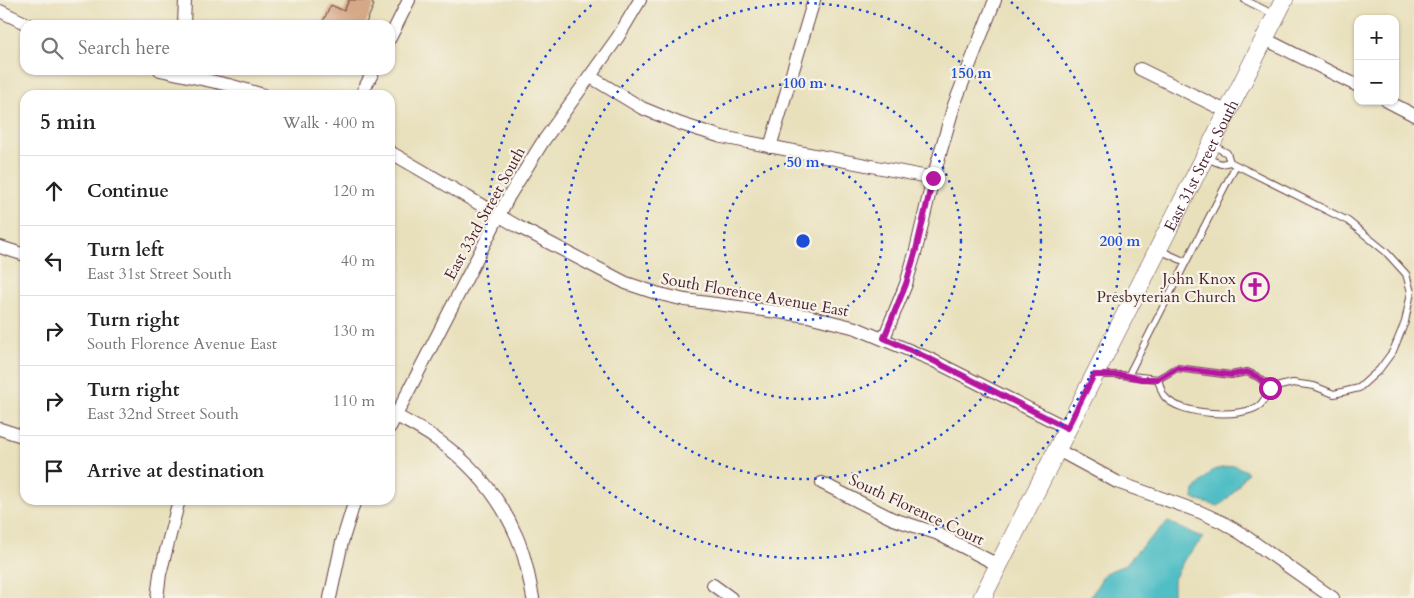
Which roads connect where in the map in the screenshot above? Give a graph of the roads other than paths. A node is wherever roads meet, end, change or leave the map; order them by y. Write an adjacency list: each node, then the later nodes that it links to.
1 (185, 0): 10 (street)
2 (409, 0): 11 (street)
3 (640, 0): 16 (street, East 33rd Street South)
4 (814, 0): 23 (street)
5 (995, 0): 27 (street)
6 (1245, 0): 7 (lane)
7 (1280, 8): 12 (main road, East 31st Street South)
8 (0, 11): 9 (street)
9 (20, 20)
10 (184, 20)
11 (395, 28)
12 (1265, 40): 17 (street); 21 (main road, East 31st Street South)
13 (1140, 69): 21 (street)
14 (192, 75): 18 (street)
15 (371, 75): 19 (street)
16 (589, 76): 23 (street); 28 (street, East 33rd Street South)
17 (1354, 84)
18 (246, 90)
19 (364, 90)
20 (1395, 105): 22 (street)
21 (1228, 112): 24 (main road, East 31st Street South)
22 (1414, 115)
23 (770, 147): 27 (street)
24 (1208, 151): 26 (lane); 26 (lane); 30 (main road, East 31st Street South)
25 (395, 155): 28 (street, South Florence Avenue East)
26 (1233, 164): 32 (lane); 37 (lane)
27 (933, 178): 33 (street)
28 (498, 215): 33 (street, South Florence Avenue East); 38 (street, East 33rd Street South)
29 (0, 246): 31 (street)
30 (1158, 249): 32 (lane); 34 (main road, East 31st Street South)
31 (20, 253)
32 (1186, 262): 35 (lane)
33 (884, 338): 40 (street, South Florence Avenue East)
34 (1094, 375): 35 (lane); 40 (main road, East 31st Street South)
35 (1128, 376): 36 (lane)
36 (1158, 379): 37 (lane); 37 (lane)
37 (1270, 388)
38 (395, 409)
39 (395, 414): 51 (street)
40 (1067, 428): 43 (main road, East 31st Street South)
41 (0, 429): 42 (street)
42 (20, 435)
43 (1056, 449): 47 (main road, East 31st Street South); 54 (street)
44 (822, 482): 47 (street, South Florence Court)
45 (178, 505): 49 (street)
46 (353, 505): 50 (street)
47 (998, 565): 53 (main road, East 31st Street South)
48 (713, 585): 52 (street)
49 (157, 598)
50 (330, 598)
51 (533, 598)
52 (731, 598)
53 (982, 598)
54 (1333, 598)

